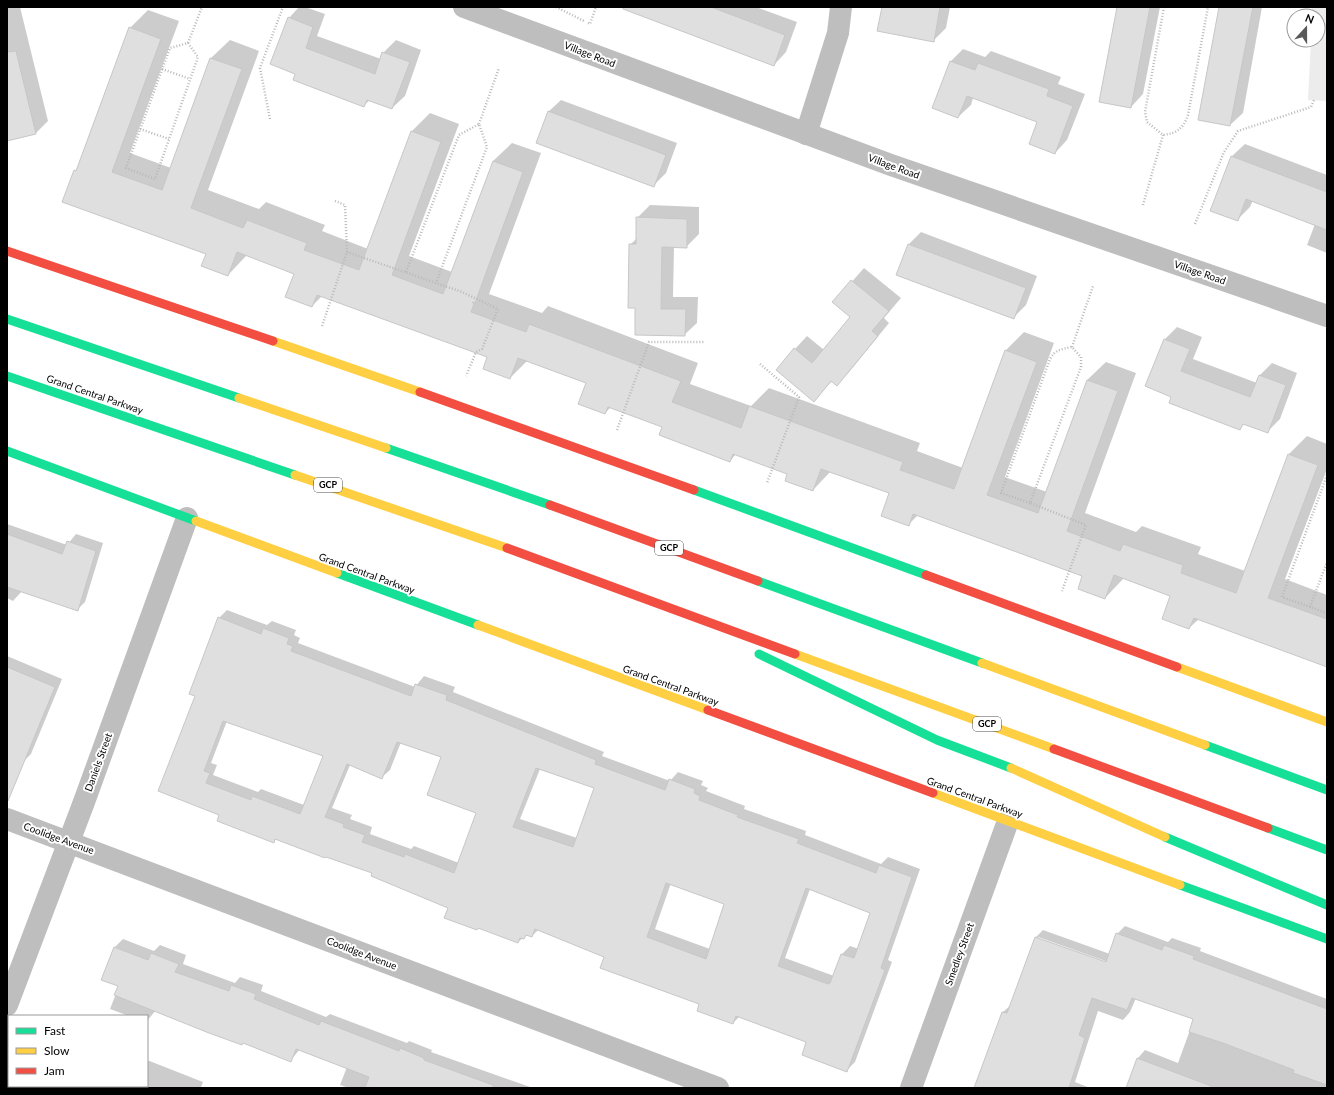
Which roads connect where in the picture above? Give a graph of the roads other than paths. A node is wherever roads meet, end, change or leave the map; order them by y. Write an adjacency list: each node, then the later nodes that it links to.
1 (464, 7): 3 (street, Village Road)
2 (842, 7): 3 (street)
3 (806, 134): 5 (street, Village Road)
4 (7, 251): 13 (main road)
5 (1327, 316)
6 (7, 319): 14 (main road, GCP)
7 (7, 376): 10 (main road, Grand Central Parkway / GCP)
8 (7, 451): 9 (main road, Grand Central Parkway)
9 (187, 518): 16 (main road, Grand Central Parkway); 17 (street, Daniels Street)
10 (647, 599): 11 (main road); 18 (main road, Grand Central Parkway / GCP)
11 (732, 641)
12 (753, 651): 19 (main road)
13 (1327, 722)
14 (1327, 790)
15 (7, 819): 17 (street, Coolidge Avenue)
16 (1008, 821): 20 (main road, Grand Central Parkway); 23 (street, Smedley Street)
17 (68, 842): 21 (street, Daniels Street); 22 (street, Coolidge Avenue)
18 (1327, 850)
19 (1327, 905)
20 (1327, 938)
21 (7, 1005)
22 (718, 1088)
23 (910, 1088)

